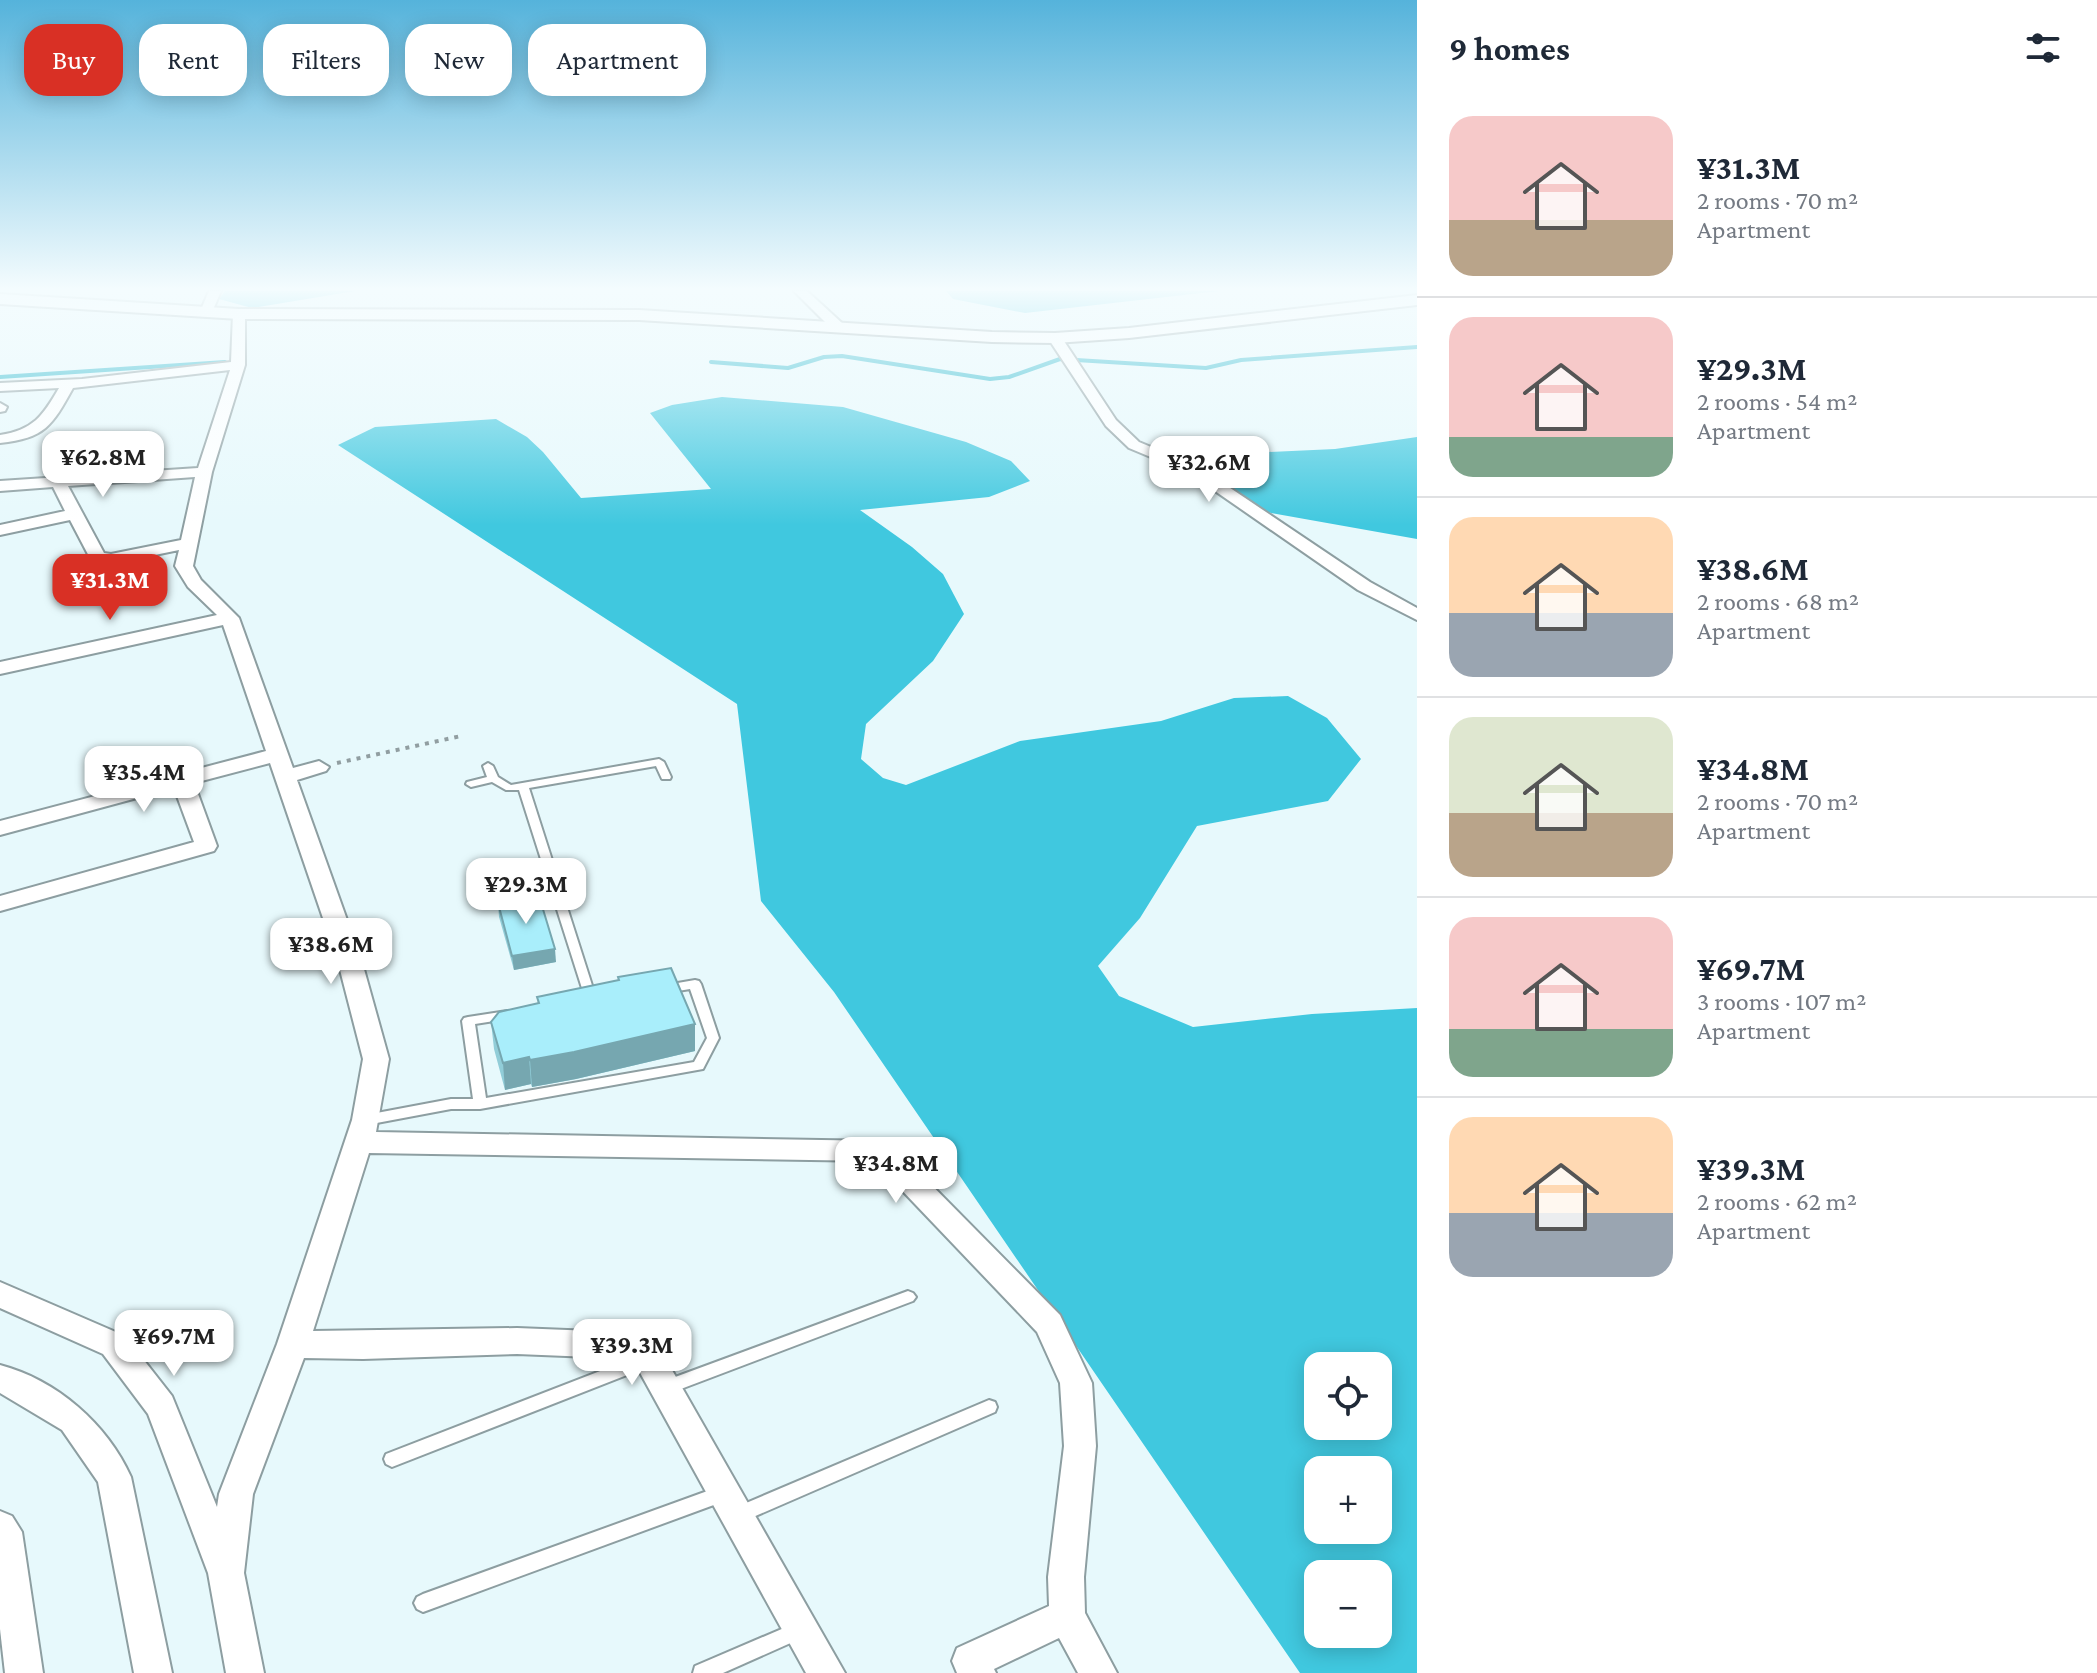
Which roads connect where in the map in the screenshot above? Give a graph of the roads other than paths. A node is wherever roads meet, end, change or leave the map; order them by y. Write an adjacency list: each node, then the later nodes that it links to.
1 (202, 369): 4 (street)
2 (237, 369): 7 (street)
3 (1075, 369): 13 (street)
4 (68, 384): 5 (street); 6 (street)
5 (0, 387)
6 (0, 439)
7 (204, 472): 8 (street); 12 (street)
8 (58, 482): 9 (street); 10 (street)
9 (0, 486)
10 (75, 514): 11 (street); 12 (street)
11 (0, 530)
12 (186, 544): 14 (street)
13 (1417, 615)
14 (230, 618): 15 (street); 16 (street)
15 (0, 668)
16 (279, 766): 18 (street); 21 (street); 32 (street)
17 (488, 766): 20 (lane)
18 (319, 767)
19 (666, 777): 23 (lane)
20 (493, 779): 22 (lane); 23 (lane)
21 (182, 780): 24 (street); 25 (street)
22 (471, 784)
23 (523, 786): 28 (lane)
24 (0, 828)
25 (0, 904)
26 (650, 991): 31 (lane)
27 (606, 999): 28 (lane)
28 (591, 1001): 29 (lane)
29 (576, 1004)
30 (514, 1014): 31 (lane)
31 (480, 1104): 32 (lane)
32 (362, 1131): 35 (street); 45 (street)
33 (0, 1294): 43 (street)
34 (908, 1297): 38 (lane)
35 (293, 1344): 36 (street); 43 (street)
36 (649, 1359): 38 (street); 40 (lane)
37 (0, 1379): 48 (street)
38 (665, 1388): 41 (street)
39 (989, 1407): 41 (lane)
40 (392, 1459)
41 (731, 1504): 44 (lane); 46 (street)
42 (2, 1541): 47 (street)
43 (226, 1573): 49 (street)
44 (423, 1603)
45 (1067, 1616): 52 (street); 53 (street)
46 (802, 1630): 50 (lane); 51 (street)
47 (24, 1673)
48 (153, 1673)
49 (245, 1673)
50 (702, 1673)
51 (826, 1673)
52 (977, 1673)
53 (1098, 1673)

